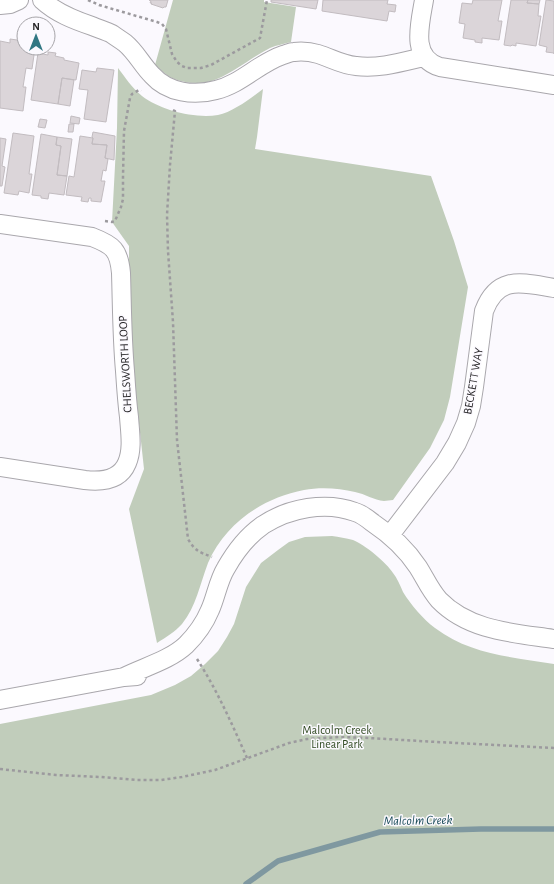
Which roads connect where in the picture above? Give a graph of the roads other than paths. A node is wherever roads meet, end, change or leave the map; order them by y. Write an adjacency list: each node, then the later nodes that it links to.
1 (19, 0): 4 (street)
2 (42, 0): 5 (street)
3 (424, 0): 5 (street)
4 (0, 5)
5 (424, 57): 6 (street)
6 (554, 85)
7 (0, 224): 9 (street, CHELSWORTH LOOP)
8 (554, 288): 11 (street, BECKETT WAY)
9 (0, 467)
10 (374, 524): 11 (street); 13 (street); 13 (street)
11 (390, 535): 12 (street)
12 (554, 639)
13 (124, 676): 14 (street)
14 (0, 700)

